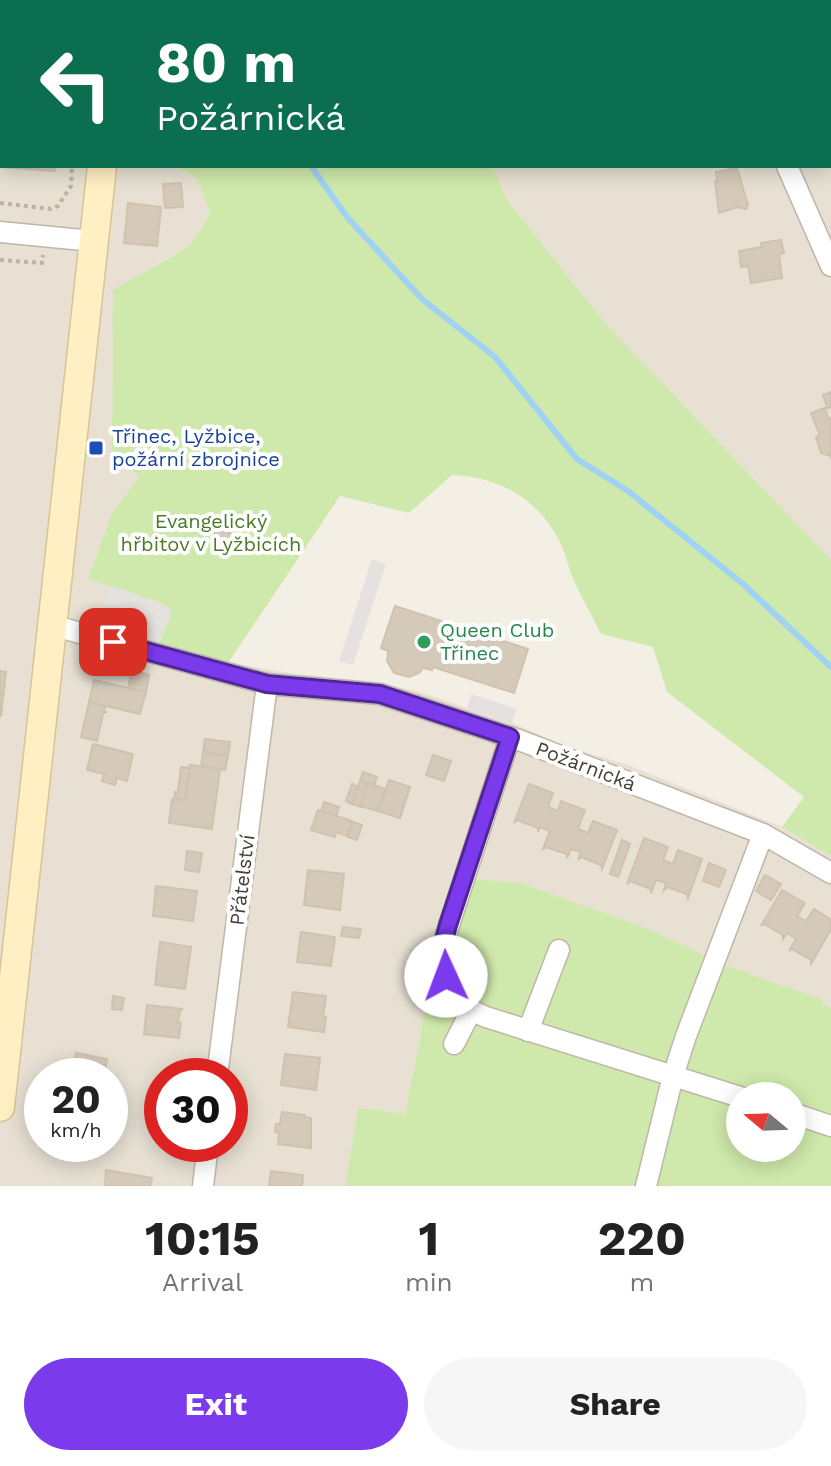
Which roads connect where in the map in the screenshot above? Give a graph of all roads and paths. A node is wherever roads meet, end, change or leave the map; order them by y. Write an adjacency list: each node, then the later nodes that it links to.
1 (72, 168): 5 (path)
2 (102, 168): 8 (main road)
3 (788, 168): 11 (street)
4 (0, 203): 5 (path)
5 (51, 209): 6 (path)
6 (49, 220)
7 (0, 232): 8 (street)
8 (93, 241): 12 (main road)
9 (43, 253): 10 (path)
10 (0, 260)
11 (831, 266)
12 (51, 625): 13 (street, Požárnická); 24 (main road)
13 (267, 684): 14 (street, Požárnická); 21 (street, Přátelství)
14 (510, 737): 15 (street, Požárnická); 18 (street)
15 (763, 834): 16 (street, Požárnická); 22 (street)
16 (831, 873)
17 (559, 950): 19 (street)
18 (471, 1011): 19 (street); 20 (street)
19 (528, 1031): 22 (street)
20 (454, 1044)
21 (219, 1058)
22 (673, 1076): 23 (street); 29 (street)
23 (726, 1093)
24 (0, 1107)
25 (806, 1118): 26 (street)
26 (831, 1126)
27 (206, 1162): 28 (street)
28 (203, 1186)
29 (646, 1186)

